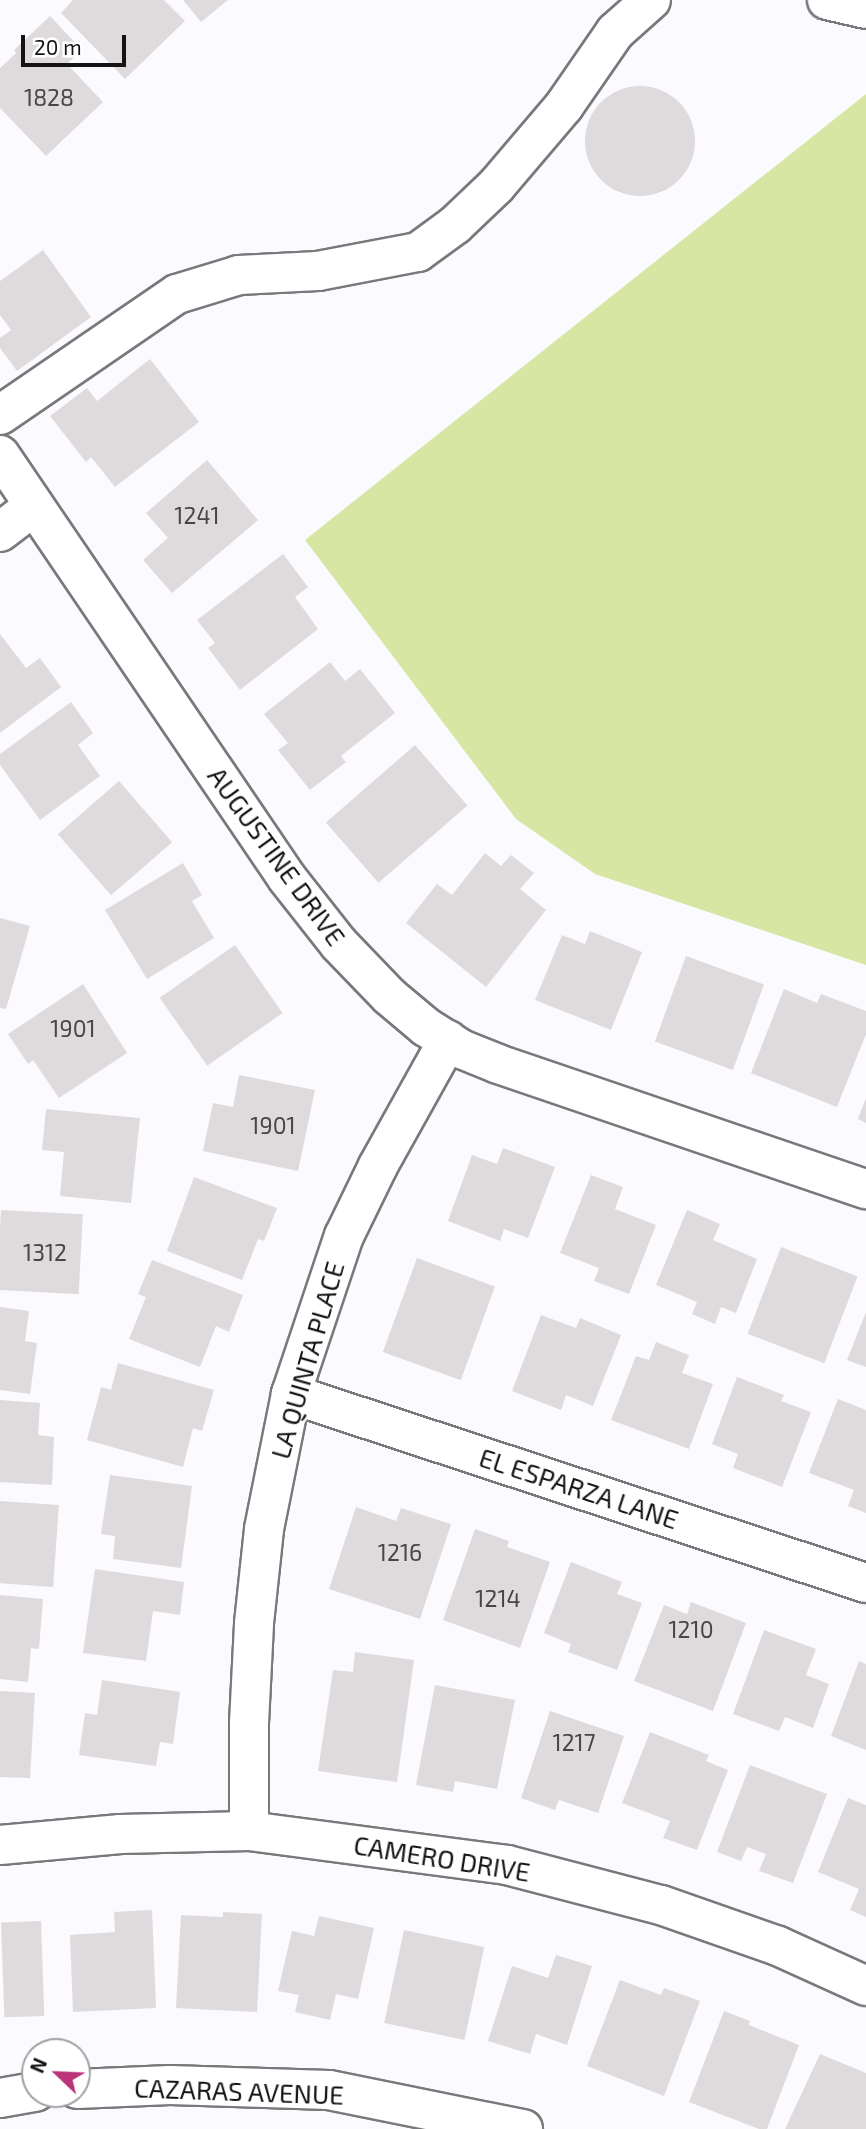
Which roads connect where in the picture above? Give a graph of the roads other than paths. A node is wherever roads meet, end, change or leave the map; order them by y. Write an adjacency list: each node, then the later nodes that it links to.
1 (651, 0): 4 (street)
2 (827, 0): 3 (street)
3 (866, 9)
4 (0, 415)
5 (0, 455): 6 (street, AUGUSTINE DRIVE)
6 (34, 506): 7 (street); 8 (street, AUGUSTINE DRIVE)
7 (0, 532)
8 (448, 1040): 9 (street, AUGUSTINE DRIVE); 10 (street, LA QUINTA PLACE)
9 (866, 1189)
10 (291, 1394): 11 (street, EL ESPARZA LANE); 12 (street, LA QUINTA PLACE)
11 (866, 1583)
12 (249, 1832): 13 (street, CAMERO DRIVE); 14 (street, CAMERO DRIVE)
13 (0, 1845)
14 (866, 1986)
15 (91, 2088): 18 (street, CAZARAS AVENUE)
16 (21, 2094): 17 (street)
17 (0, 2098)
18 (523, 2129)

